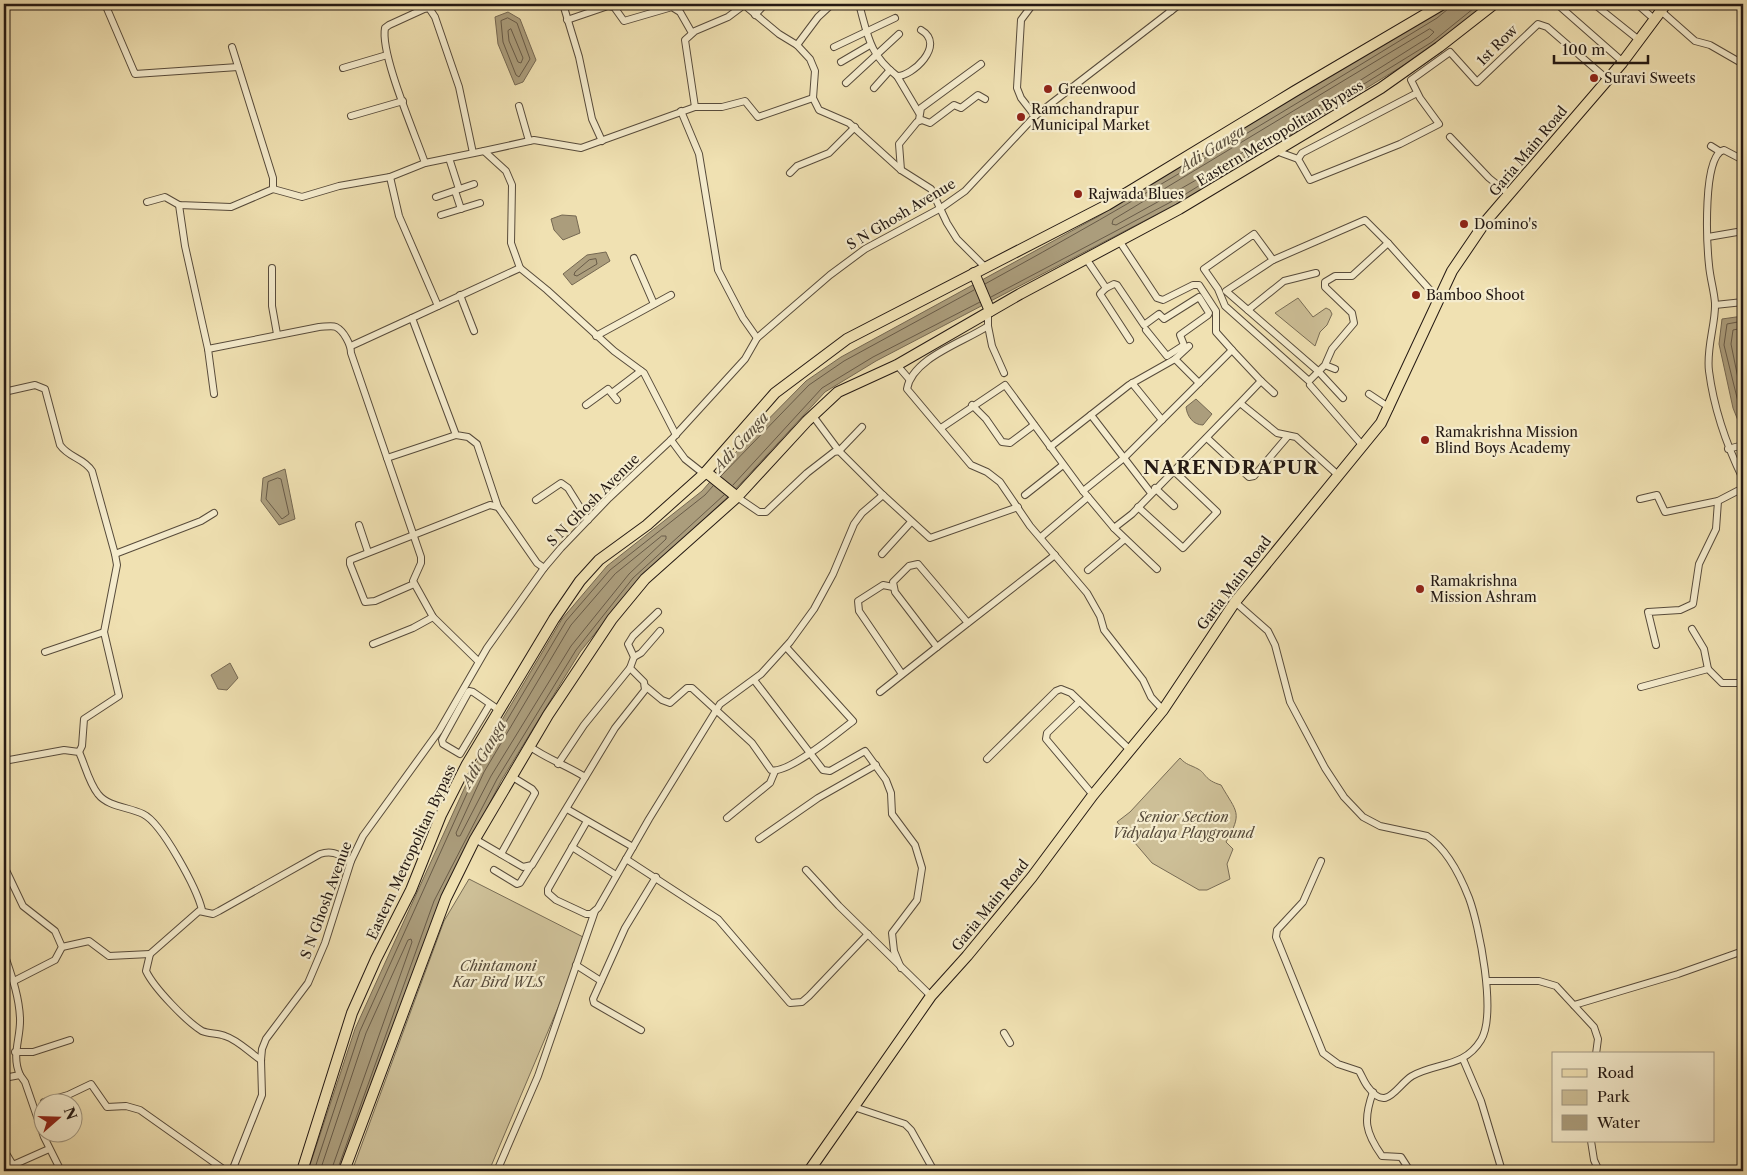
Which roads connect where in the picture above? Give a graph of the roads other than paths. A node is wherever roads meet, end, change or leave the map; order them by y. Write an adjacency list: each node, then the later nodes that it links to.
1 (106, 4): 40 (street)
2 (563, 4): 23 (street)
3 (743, 4): 21 (street); 25 (street)
4 (765, 4): 21 (street)
5 (832, 4): 29 (street)
6 (859, 4): 26 (street)
7 (1034, 4): 55 (street)
8 (1165, 4): 18 (street)
9 (1180, 4): 18 (street, S N Ghosh Avenue)
10 (1438, 4): 20 (street)
11 (1443, 4): 20 (main road, Eastern Metropolitan Bypass)
12 (1494, 4): 33 (main road, Eastern Metropolitan Bypass)
13 (1500, 4): 33 (street)
14 (1556, 4): 37 (street)
15 (1594, 4): 28 (street)
16 (1636, 4): 19 (street)
17 (655, 7): 23 (street); 25 (street)
18 (1171, 11): 55 (street, S N Ghosh Avenue)
19 (1660, 11): 28 (main road, Garia Main Road); 39 (street)
20 (1427, 13): 91 (main road, Eastern Metropolitan Bypass)
21 (755, 15): 29 (street)
22 (895, 18): 26 (street)
23 (567, 20): 60 (street)
24 (922, 30): 43 (street)
25 (692, 33): 52 (street)
26 (866, 33): 30 (street); 32 (street)
27 (899, 34): 35 (street)
28 (1639, 40): 37 (main road, Garia Main Road)
29 (797, 45): 48 (street)
30 (870, 45): 35 (street); 36 (street)
31 (232, 47): 40 (street)
32 (834, 47)
33 (1429, 54): 63 (main road, Eastern Metropolitan Bypass)
34 (387, 55): 41 (street); 50 (street); 65 (street)
35 (876, 57): 42 (street); 45 (street)
36 (841, 62)
37 (1623, 62): 44 (main road, Garia Main Road)
38 (981, 64): 56 (street)
39 (1743, 64)
40 (238, 66): 74 (street)
41 (343, 68)
42 (890, 70): 43 (street); 46 (street)
43 (897, 76): 56 (street)
44 (1607, 79): 47 (street, 1st Row); 76 (main road, Garia Main Road)
45 (846, 83)
46 (874, 88)
47 (1417, 93): 67 (street); 67 (street)
48 (813, 98): 52 (street); 57 (street)
49 (985, 99): 56 (street)
50 (403, 101): 54 (street); 69 (street)
51 (519, 106): 59 (street)
52 (695, 107): 53 (street)
53 (681, 111): 60 (street); 112 (street)
54 (351, 116)
55 (1035, 116): 81 (street, S N Ghosh Avenue)
56 (919, 117): 70 (street)
57 (855, 128): 70 (street); 71 (street)
58 (1450, 137): 76 (street)
59 (529, 141): 60 (street); 62 (street)
60 (602, 141)
61 (1711, 146): 64 (street)
62 (484, 151): 65 (street); 93 (street)
63 (1276, 151): 67 (street); 86 (main road, Eastern Metropolitan Bypass)
64 (1719, 152): 68 (street); 85 (street)
65 (473, 153): 66 (street)
66 (449, 158): 69 (street); 75 (street)
67 (1298, 159)
68 (1743, 160)
69 (425, 163): 72 (street)
70 (901, 170): 81 (street)
71 (790, 174)
72 (390, 177): 74 (street); 103 (street)
73 (474, 184): 75 (street)
74 (273, 189): 80 (street)
75 (457, 190): 77 (street); 82 (street)
76 (1509, 194): 99 (main road, Garia Main Road)
77 (436, 197)
78 (147, 202): 80 (street)
79 (480, 203): 82 (street)
80 (180, 206): 116 (street)
81 (941, 208): 91 (street); 112 (street, S N Ghosh Avenue)
82 (461, 209): 83 (street)
83 (442, 215)
84 (1743, 231): 85 (street)
85 (1708, 237): 102 (street)
86 (1120, 242): 89 (main road, Eastern Metropolitan Bypass); 117 (street)
87 (1388, 243): 90 (street); 99 (street); 120 (street)
88 (634, 258): 101 (street)
89 (1087, 260): 96 (street); 105 (main road, Eastern Metropolitan Bypass)
90 (1273, 260): 104 (street); 123 (street)
91 (985, 267): 94 (main road, Eastern Metropolitan Bypass)
92 (272, 268): 110 (street)
93 (520, 268): 97 (street); 111 (street)
94 (974, 273): 105 (main road); 160 (main road, Eastern Metropolitan Bypass)
95 (1316, 273): 104 (street)
96 (1106, 288): 108 (street); 113 (street)
97 (460, 295): 103 (street); 109 (street)
98 (671, 295): 101 (street)
99 (1438, 299): 140 (main road, Garia Main Road)
100 (1743, 302): 102 (street)
101 (654, 304): 111 (street)
102 (1715, 305): 154 (street)
103 (438, 306): 106 (street)
104 (1248, 310): 123 (street)
105 (989, 312): 107 (street); 119 (main road, Eastern Metropolitan Bypass)
106 (412, 318): 114 (street); 147 (street)
107 (988, 326): 124 (street); 125 (street)
108 (1146, 330)
109 (474, 331)
110 (277, 334): 114 (street); 116 (street)
111 (596, 336): 122 (street)
112 (757, 338): 149 (street, S N Ghosh Avenue)
113 (1130, 340)
114 (351, 346): 156 (street)
115 (1189, 346): 118 (street)
116 (208, 349): 133 (street)
117 (1232, 350): 126 (street); 128 (street)
118 (1175, 359): 127 (street); 128 (street)
119 (896, 364): 125 (street); 142 (main road, Eastern Metropolitan Bypass)
120 (1325, 365): 121 (street); 123 (street)
121 (1335, 369)
122 (641, 371): 131 (street); 149 (street)
123 (1318, 371): 135 (street)
124 (1004, 373)
125 (909, 379): 146 (street)
126 (1261, 381): 132 (street); 137 (street)
127 (1132, 383): 141 (street); 143 (street)
128 (1198, 383): 143 (street)
129 (1310, 385): 152 (street)
130 (4, 392): 186 (street)
131 (612, 393): 136 (street); 138 (street)
132 (1274, 393)
133 (214, 394)
134 (1369, 394): 140 (street)
135 (1343, 398)
136 (617, 400)
137 (1240, 403): 148 (street); 150 (street)
138 (586, 405)
139 (972, 405): 144 (street); 144 (street); 146 (street)
140 (1390, 408): 152 (main road, Garia Main Road)
141 (1091, 414): 153 (street); 157 (street)
142 (813, 416): 155 (street); 167 (main road, Eastern Metropolitan Bypass)
143 (1162, 420): 157 (street)
144 (1034, 425): 153 (street)
145 (862, 427): 155 (street)
146 (941, 428): 175 (street)
147 (456, 435): 156 (street); 174 (street)
148 (1288, 436): 150 (street); 161 (street)
149 (674, 438): 160 (street); 178 (street, S N Ghosh Avenue)
150 (1207, 438): 159 (street)
151 (1743, 445): 154 (street)
152 (1363, 446): 161 (main road, Garia Main Road)
153 (1050, 447): 158 (street)
154 (1728, 449): 162 (street)
155 (839, 450): 167 (street); 168 (street)
156 (388, 458): 182 (street)
157 (1124, 458): 164 (street); 165 (street)
158 (1063, 465): 164 (street); 166 (street)
159 (1174, 471): 165 (street); 176 (street)
160 (705, 473): 167 (main road); 218 (main road, Eastern Metropolitan Bypass)
161 (1338, 475): 194 (main road, Garia Main Road)
162 (1743, 479)
163 (1743, 488): 172 (street)
164 (1083, 491): 169 (street)
165 (1153, 491): 173 (street); 176 (street)
166 (1025, 494)
167 (734, 495): 221 (main road, Eastern Metropolitan Bypass)
168 (883, 495): 179 (street); 203 (street)
169 (1088, 497): 181 (street); 183 (street)
170 (1640, 498): 172 (street)
171 (536, 500): 178 (street)
172 (1718, 501): 202 (street)
173 (1174, 506)
174 (498, 507): 182 (street); 189 (street)
175 (1018, 507): 179 (street); 183 (street)
176 (1138, 507): 181 (street)
177 (214, 513): 186 (street)
178 (588, 520): 189 (street, S N Ghosh Avenue)
179 (911, 522): 187 (street)
180 (359, 525): 185 (street)
181 (1114, 528): 184 (street)
182 (414, 535): 185 (street); 192 (street)
183 (1041, 537): 188 (street)
184 (1126, 539): 190 (street); 191 (street)
185 (368, 552): 192 (street)
186 (115, 554): 200 (street)
187 (882, 554)
188 (1055, 555): 197 (street); 219 (street)
189 (544, 568): 207 (street, S N Ghosh Avenue)
190 (1157, 569)
191 (1088, 570)
192 (414, 584): 196 (street)
193 (893, 587): 197 (street); 204 (street); 210 (street)
194 (1235, 602): 219 (main road, Garia Main Road); 261 (street)
195 (658, 612): 206 (street)
196 (433, 617): 201 (street); 207 (street)
197 (968, 623): 204 (street)
198 (1692, 629): 209 (street)
199 (660, 631): 206 (street)
200 (104, 632): 205 (street); 223 (street)
201 (373, 644)
202 (1656, 645)
203 (786, 647): 211 (street); 224 (street)
204 (937, 648): 210 (street)
205 (45, 652)
206 (634, 657): 208 (street)
207 (478, 661): 242 (street, S N Ghosh Avenue)
208 (630, 668): 213 (street); 227 (street)
209 (1708, 669): 212 (street); 214 (street)
210 (902, 674): 215 (street)
211 (754, 680): 220 (street); 224 (street)
212 (1743, 683)
213 (646, 686): 220 (street); 231 (street)
214 (1641, 687)
215 (880, 692)
216 (1078, 702): 222 (street); 225 (street); 232 (street)
217 (490, 704): 217 (street); 218 (street)
218 (499, 710): 285 (main road, Eastern Metropolitan Bypass)
219 (1163, 710): 222 (main road, Garia Main Road)
220 (716, 711): 229 (street); 239 (street)
221 (529, 746): 227 (street); 230 (main road, Eastern Metropolitan Bypass)
222 (1130, 750): 232 (main road, Garia Main Road)
223 (79, 752): 226 (street); 250 (street)
224 (811, 753): 228 (street); 229 (street)
225 (987, 759)
226 (4, 761)
227 (558, 764): 231 (street)
228 (876, 765): 237 (street); 258 (street)
229 (775, 772): 234 (street)
230 (511, 776): 236 (main road, Eastern Metropolitan Bypass); 240 (street)
231 (585, 777): 233 (street)
232 (1093, 795): 262 (main road, Garia Main Road)
233 (567, 809): 235 (street); 245 (street)
234 (728, 818)
235 (587, 821): 238 (street); 239 (street)
236 (475, 839): 240 (street); 286 (main road, Eastern Metropolitan Bypass)
237 (759, 839)
238 (572, 847): 248 (street); 251 (street)
239 (633, 847): 241 (street)
240 (501, 854): 245 (street)
241 (626, 859): 248 (street); 249 (street)
242 (351, 861): 250 (street); 271 (street, S N Ghosh Avenue)
243 (1320, 861): 275 (street)
244 (4, 866): 253 (street)
245 (530, 867): 246 (street)
246 (494, 870)
247 (806, 870): 252 (street)
248 (616, 875): 251 (street)
249 (656, 878): 252 (street); 260 (street)
250 (202, 910): 256 (street)
251 (595, 911): 257 (street)
252 (868, 934): 258 (street)
253 (62, 947): 256 (street); 259 (street)
254 (1743, 952): 263 (street)
255 (4, 953): 259 (street)
256 (150, 954): 271 (street)
257 (576, 966): 260 (street); 287 (street)
258 (901, 968): 262 (street)
259 (14, 981): 268 (street)
260 (602, 981): 264 (street)
261 (1487, 981): 263 (street); 270 (street)
262 (931, 996): 277 (main road, Garia Main Road)
263 (1574, 1005): 269 (street)
264 (641, 1030)
265 (1004, 1033): 267 (street)
266 (70, 1040): 268 (street)
267 (1010, 1043)
268 (15, 1052): 272 (street)
269 (1596, 1052)
270 (1463, 1059): 275 (street); 291 (street)
271 (261, 1060): 284 (street, S N Ghosh Avenue)
272 (20, 1075): 273 (street); 276 (street)
273 (4, 1078)
274 (74, 1092): 283 (street)
275 (1373, 1092): 290 (street)
276 (32, 1100)
277 (854, 1107): 288 (main road, Garia Main Road); 289 (street)
278 (46, 1142): 280 (street)
279 (1592, 1142): 292 (street)
280 (49, 1149): 281 (street); 282 (street)
281 (4, 1150)
282 (61, 1171)
283 (226, 1171)
284 (232, 1171)
285 (302, 1171)
286 (344, 1171)
287 (497, 1171)
288 (809, 1171)
289 (934, 1171)
290 (1410, 1171)
291 (1502, 1171)
292 (1599, 1171)

